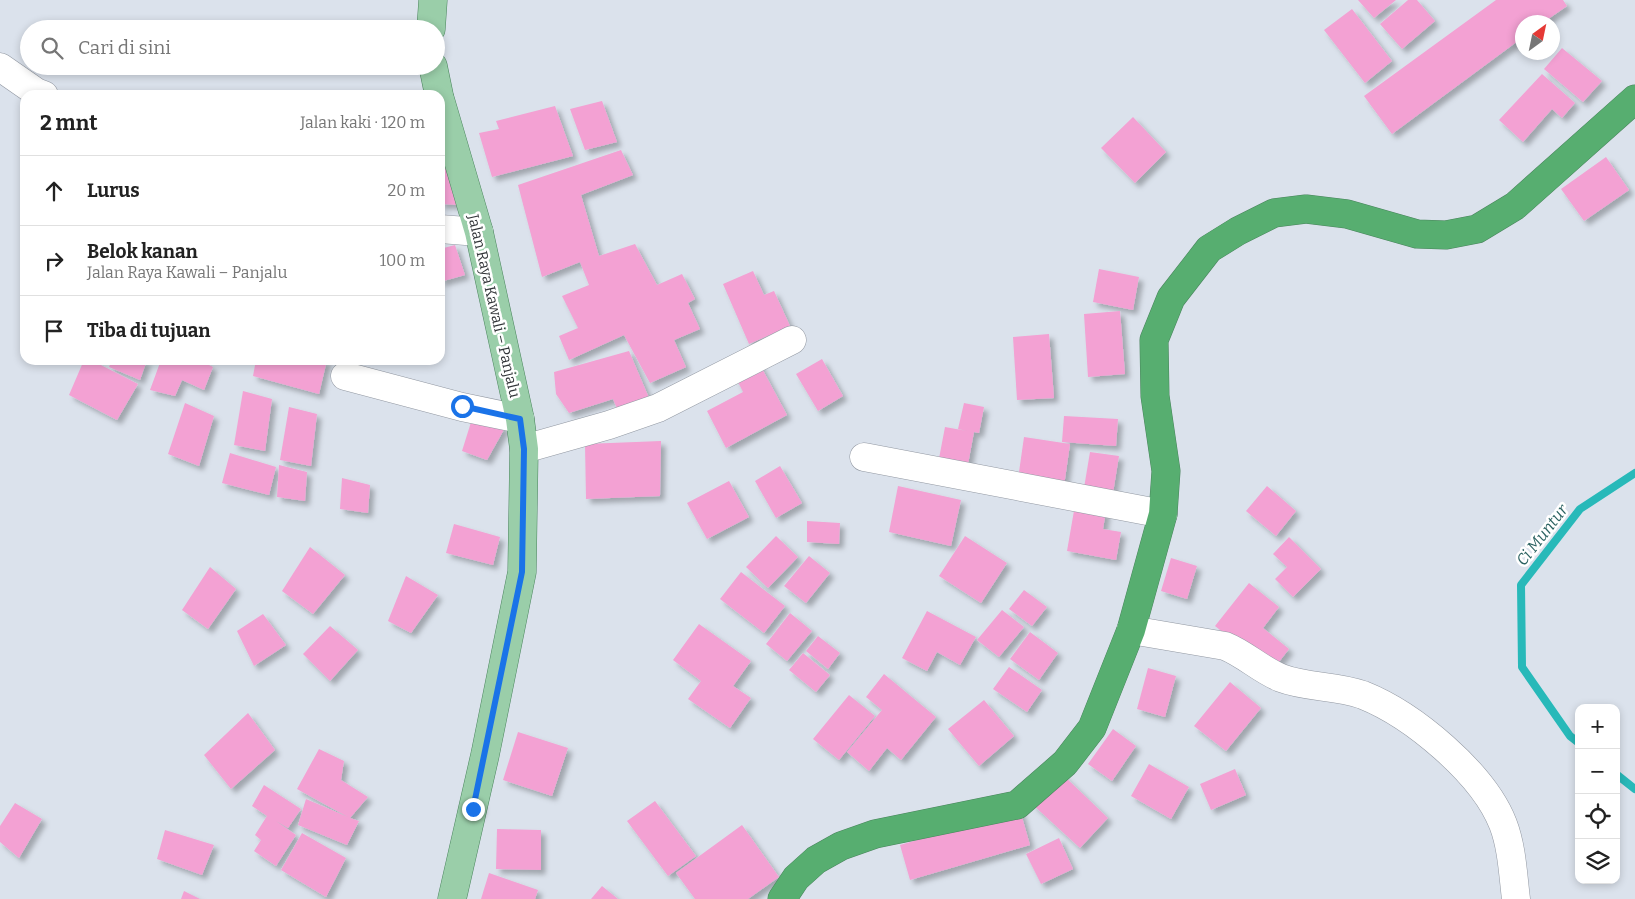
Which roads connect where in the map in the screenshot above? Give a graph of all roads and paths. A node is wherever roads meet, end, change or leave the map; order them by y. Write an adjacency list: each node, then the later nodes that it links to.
1 (433, 0): 2 (main road)
2 (432, 20)
3 (0, 67): 5 (street)
4 (435, 75): 6 (main road, Jalan Raya Kawali – Panjalu)
5 (33, 90)
6 (438, 90)
7 (1635, 98): 16 (highway)
8 (445, 114): 10 (main road, Jalan Raya Kawali – Panjalu)
9 (445, 230): 10 (street)
10 (479, 232): 13 (main road, Jalan Raya Kawali – Panjalu)
11 (792, 340): 14 (street)
12 (345, 376): 13 (street)
13 (520, 419): 14 (main road, Jalan Raya Kawali – Panjalu)
14 (524, 449): 18 (main road, Jalan Raya Kawali – Panjalu)
15 (864, 457): 16 (street)
16 (1164, 514): 17 (highway)
17 (1131, 630): 19 (highway); 20 (street)
18 (452, 899)
19 (782, 899)
20 (1516, 899)

